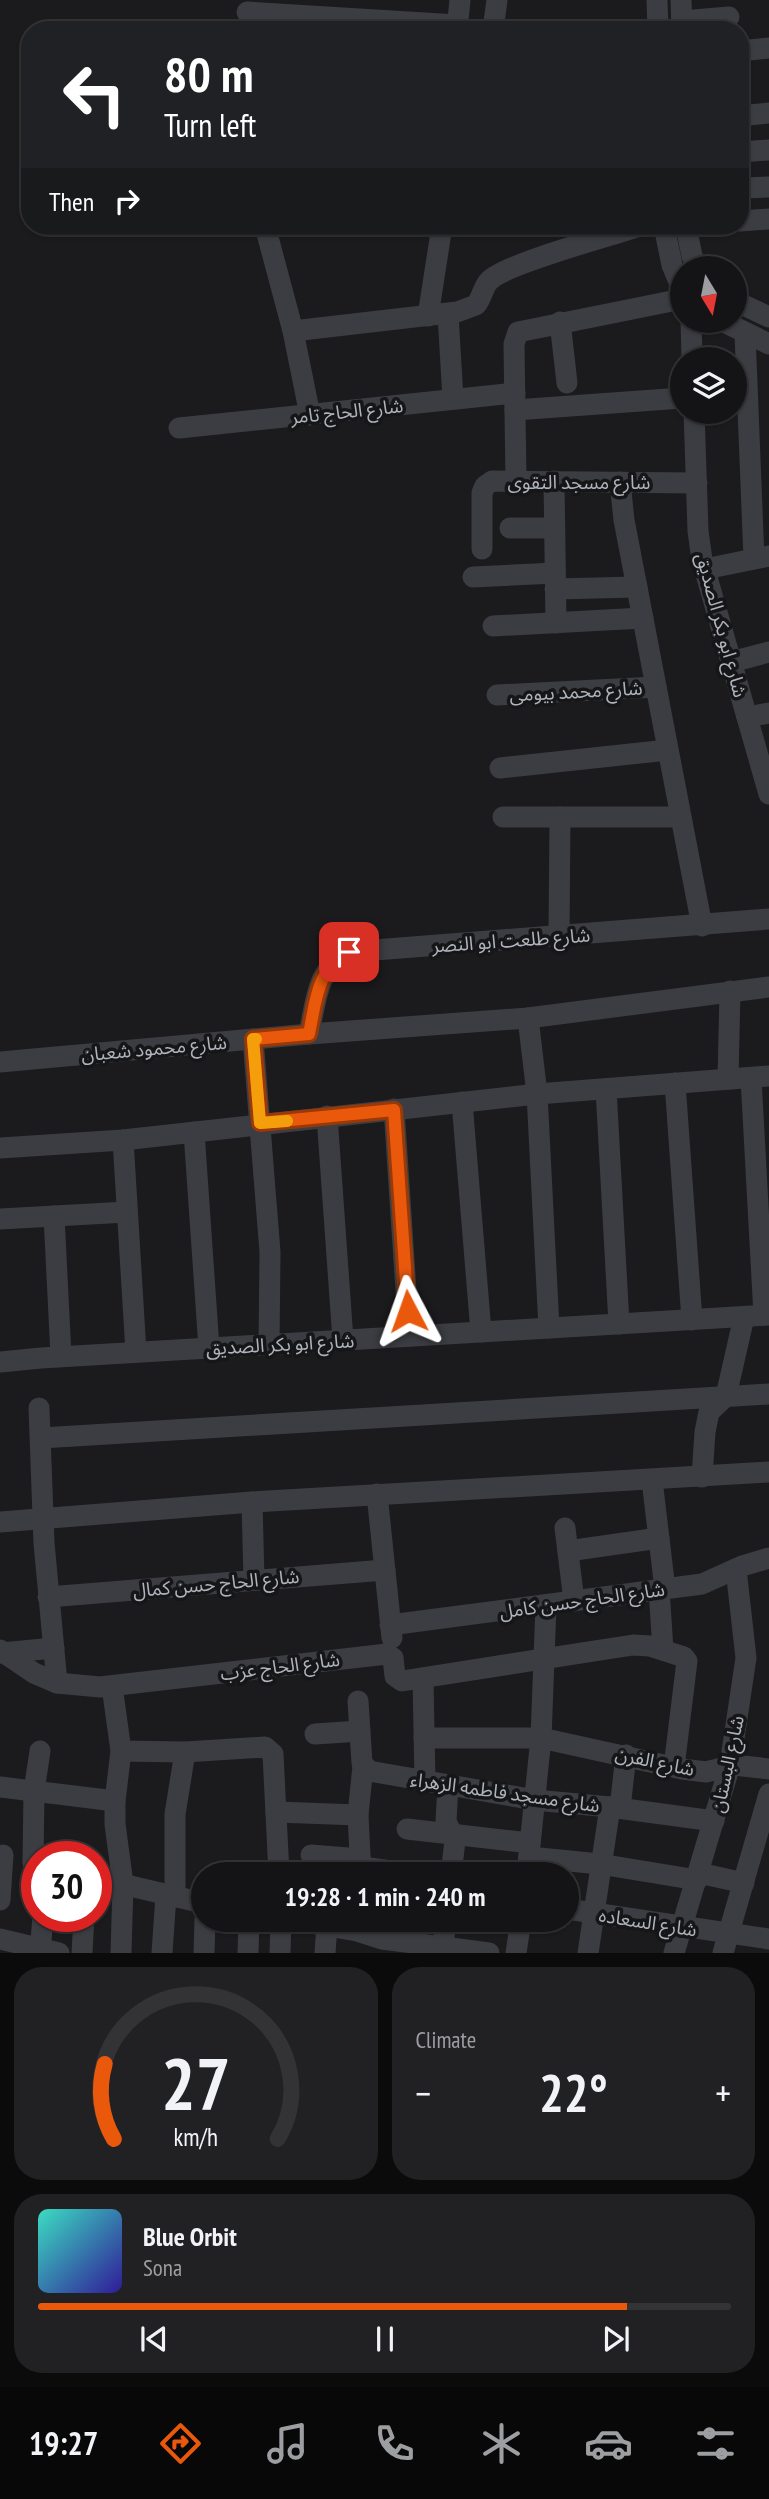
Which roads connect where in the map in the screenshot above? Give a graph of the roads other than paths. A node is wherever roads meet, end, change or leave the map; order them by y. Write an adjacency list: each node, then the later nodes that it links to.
1 (460, 0): 8 (street)
2 (498, 0): 9 (street)
3 (657, 0): 10 (street)
4 (248, 14): 7 (street)
5 (682, 17): 6 (street)
6 (729, 17)
7 (352, 21)
8 (458, 21)
9 (494, 21)
10 (658, 21)
11 (769, 48): 12 (street)
12 (749, 50)
13 (769, 113): 14 (street)
14 (749, 115)
15 (769, 150): 16 (street)
16 (749, 151)
17 (769, 187): 18 (street)
18 (749, 188)
19 (769, 219): 20 (street)
20 (749, 220)
21 (267, 235): 33 (street)
22 (442, 235): 30 (street)
23 (612, 235): 30 (street)
24 (666, 235): 26 (street)
25 (687, 235): 27 (street)
26 (670, 256)
27 (692, 256)
28 (670, 301): 32 (street)
29 (747, 307): 31 (street)
30 (438, 315): 33 (street); 38 (street)
31 (769, 317)
32 (561, 322): 36 (street); 39 (street)
33 (293, 331): 40 (street)
34 (745, 334): 35 (street); 50 (street)
35 (769, 344)
36 (567, 383)
37 (670, 398): 39 (street, شارع الحاج تامر)
38 (453, 400): 39 (street, شارع الحاج تامر); 40 (street, شارع الحاج تامر)
39 (515, 402): 43 (street)
40 (310, 415): 42 (street, شارع الحاج تامر)
41 (695, 424): 46 (street, شارع ابو بكر الصديق)
42 (179, 428)
43 (516, 481): 44 (street, شارع مسجد التقوى); 49 (street, شارع مسجد التقوى)
44 (554, 481): 45 (street, شارع مسجد التقوى); 48 (street)
45 (620, 482): 46 (street, شارع مسجد التقوى); 54 (street)
46 (697, 483): 51 (street, شارع ابو بكر الصديق)
47 (510, 528): 48 (street)
48 (554, 528): 53 (street)
49 (482, 549)
50 (762, 557): 51 (street)
51 (705, 569): 59 (street, شارع ابو بكر الصديق)
52 (473, 577): 53 (street)
53 (555, 581): 54 (street); 56 (street)
54 (637, 587): 55 (street)
55 (643, 618): 56 (street); 60 (street)
56 (556, 623): 57 (street)
57 (494, 626)
58 (769, 652): 59 (street)
59 (730, 662): 63 (street, شارع ابو بكر الصديق)
60 (656, 687): 61 (street, شارع محمد بيومى); 64 (street)
61 (497, 695)
62 (769, 713): 63 (street)
63 (747, 717): 66 (street, شارع ابو بكر الصديق)
64 (668, 750): 65 (street); 69 (street)
65 (500, 768)
66 (768, 781)
67 (503, 817): 68 (street)
68 (560, 817): 69 (street); 72 (street)
69 (681, 817): 71 (street)
70 (769, 919): 71 (street, شارع طلعت ابو النصر)
71 (702, 926): 72 (street, شارع طلعت ابو النصر)
72 (559, 937): 76 (street, شارع طلعت ابو النصر)
73 (769, 987): 74 (street, شارع محمود شعبان)
74 (730, 991): 75 (street, شارع محمود شعبان); 80 (street)
75 (528, 1018): 76 (street, شارع محمود شعبان); 83 (street)
76 (309, 1034): 77 (street, شارع محمود شعبان)
77 (253, 1039): 78 (street, شارع محمود شعبان); 87 (street)
78 (0, 1062)
79 (760, 1077): 80 (street); 94 (street)
80 (728, 1079): 81 (street)
81 (675, 1083): 82 (street); 95 (street)
82 (606, 1089): 83 (street); 96 (street)
83 (537, 1094): 84 (street); 97 (street)
84 (462, 1102): 85 (street); 98 (street)
85 (394, 1110): 86 (street); 99 (street)
86 (327, 1116): 87 (street); 100 (street)
87 (260, 1123): 88 (street); 101 (street)
88 (194, 1132): 89 (street); 102 (street)
89 (122, 1140): 90 (street); 91 (street)
90 (0, 1148)
91 (127, 1212): 92 (street); 103 (street)
92 (54, 1216): 93 (street); 104 (street)
93 (0, 1219)
94 (759, 1316): 95 (street, شارع ابو بكر الصديق); 107 (street)
95 (692, 1320): 96 (street, شارع ابو بكر الصديق)
96 (619, 1324): 97 (street, شارع ابو بكر الصديق)
97 (549, 1328): 98 (street, شارع ابو بكر الصديق)
98 (481, 1332): 99 (street, شارع ابو بكر الصديق)
99 (409, 1336): 100 (street, شارع ابو بكر الصديق)
100 (343, 1340): 101 (street, شارع ابو بكر الصديق)
101 (269, 1345): 102 (street, شارع ابو بكر الصديق)
102 (209, 1348): 103 (street, شارع ابو بكر الصديق)
103 (136, 1352): 104 (street, شارع ابو بكر الصديق)
104 (61, 1356): 105 (street, شارع ابو بكر الصديق)
105 (1, 1367)
106 (769, 1394): 107 (street)
107 (726, 1396): 109 (street); 111 (street)
108 (39, 1408): 109 (street)
109 (41, 1438): 115 (street)
110 (769, 1472): 111 (street)
111 (702, 1477): 112 (street)
112 (652, 1480): 113 (street); 118 (street)
113 (377, 1494): 114 (street); 122 (street)
114 (252, 1502): 115 (street); 123 (street)
115 (43, 1519): 116 (street); 125 (street)
116 (0, 1522)
117 (565, 1528): 119 (street)
118 (659, 1538): 119 (street); 124 (street)
119 (568, 1551): 126 (street)
120 (769, 1558): 121 (street, شارع الحاج حسن كامل)
121 (736, 1569): 124 (street, شارع الحاج حسن كامل); 146 (street, شارع البستان)
122 (385, 1570): 123 (street, شارع الحاج حسن كمال); 128 (street)
123 (254, 1580): 125 (street, شارع الحاج حسن كمال)
124 (662, 1589): 126 (street, شارع الحاج حسن كامل); 130 (street)
125 (48, 1597): 129 (street)
126 (574, 1601): 127 (street, شارع الحاج حسن كامل)
127 (546, 1605): 128 (street, شارع الحاج حسن كامل); 133 (street)
128 (390, 1625): 132 (street)
129 (54, 1648): 131 (street, شارع الحاج عزب); 135 (street)
130 (663, 1650): 133 (street); 148 (street)
131 (2, 1652): 135 (street, شارع الحاج عزب)
132 (391, 1655): 134 (street); 136 (street, شارع الحاج عزب)
133 (543, 1659): 134 (street); 141 (street)
134 (424, 1679): 140 (street)
135 (57, 1683): 136 (street, شارع الحاج عزب)
136 (112, 1686): 143 (street)
137 (358, 1701): 138 (street)
138 (360, 1731): 139 (street); 147 (street)
139 (315, 1734)
140 (424, 1738): 141 (street, شارع الفرن); 150 (street)
141 (541, 1738): 145 (street, شارع الفرن); 155 (street)
142 (40, 1751): 153 (street)
143 (121, 1751): 144 (street); 156 (street)
144 (185, 1752): 158 (street); 178 (street)
145 (626, 1755): 148 (street, شارع الفرن); 157 (street)
146 (730, 1765): 148 (street, شارع الفرن); 149 (street, شارع الفرن); 160 (street, شارع البستان)
147 (363, 1766): 150 (street, شارع مسجد فاطمه الزهراء); 159 (street)
148 (674, 1767)
149 (769, 1769)
150 (425, 1781): 151 (street, شارع مسجد فاطمه الزهراء)
151 (448, 1785): 155 (street, شارع مسجد فاطمه الزهراء); 162 (street)
152 (0, 1787): 153 (street)
153 (34, 1791): 156 (street); 163 (street)
154 (769, 1794): 164 (street)
155 (535, 1800): 157 (street, شارع مسجد فاطمه الزهراء); 167 (street)
156 (115, 1801): 177 (street)
157 (615, 1807): 160 (street, شارع مسجد فاطمه الزهراء); 173 (street)
158 (276, 1812): 159 (street); 169 (street)
159 (358, 1815): 171 (street)
160 (714, 1821): 174 (street, شارع البستان)
161 (407, 1829): 162 (street)
162 (452, 1834): 167 (street); 172 (street)
163 (35, 1841)
164 (762, 1846): 176 (street)
165 (2, 1855): 168 (street); 179 (street)
166 (311, 1855): 170 (street)
167 (529, 1858): 173 (street)
168 (21, 1860)
169 (278, 1862)
170 (340, 1862)
171 (361, 1862)
172 (452, 1862)
173 (600, 1864): 174 (street); 182 (street)
174 (698, 1876): 176 (street); 183 (street, شارع البستان)
175 (112, 1882): 177 (street)
176 (744, 1883): 195 (street)
177 (123, 1884): 178 (street); 199 (street)
178 (170, 1896): 180 (street); 200 (street)
179 (0, 1900)
180 (191, 1900)
181 (579, 1911): 182 (street, شارع السعاده)
182 (593, 1913): 183 (street, شارع السعاده); 207 (street)
183 (682, 1927): 195 (street, شارع السعاده); 208 (street, شارع البستان)
184 (44, 1932): 197 (street)
185 (83, 1932): 198 (street)
186 (205, 1932): 201 (street)
187 (249, 1932): 202 (street)
188 (281, 1932): 203 (street)
189 (327, 1932): 204 (street)
190 (444, 1932): 196 (street)
191 (519, 1932): 206 (street)
192 (365, 1935): 196 (street)
193 (769, 1940): 195 (street, شارع السعاده)
194 (3, 1944): 197 (street)
195 (726, 1944)
196 (442, 1950): 205 (street)
197 (46, 1952)
198 (82, 1953)
199 (121, 1953)
200 (162, 1953)
201 (204, 1953)
202 (248, 1953)
203 (280, 1953)
204 (326, 1953)
205 (489, 1953)
206 (516, 1953)
207 (588, 1953)
208 (674, 1953)

